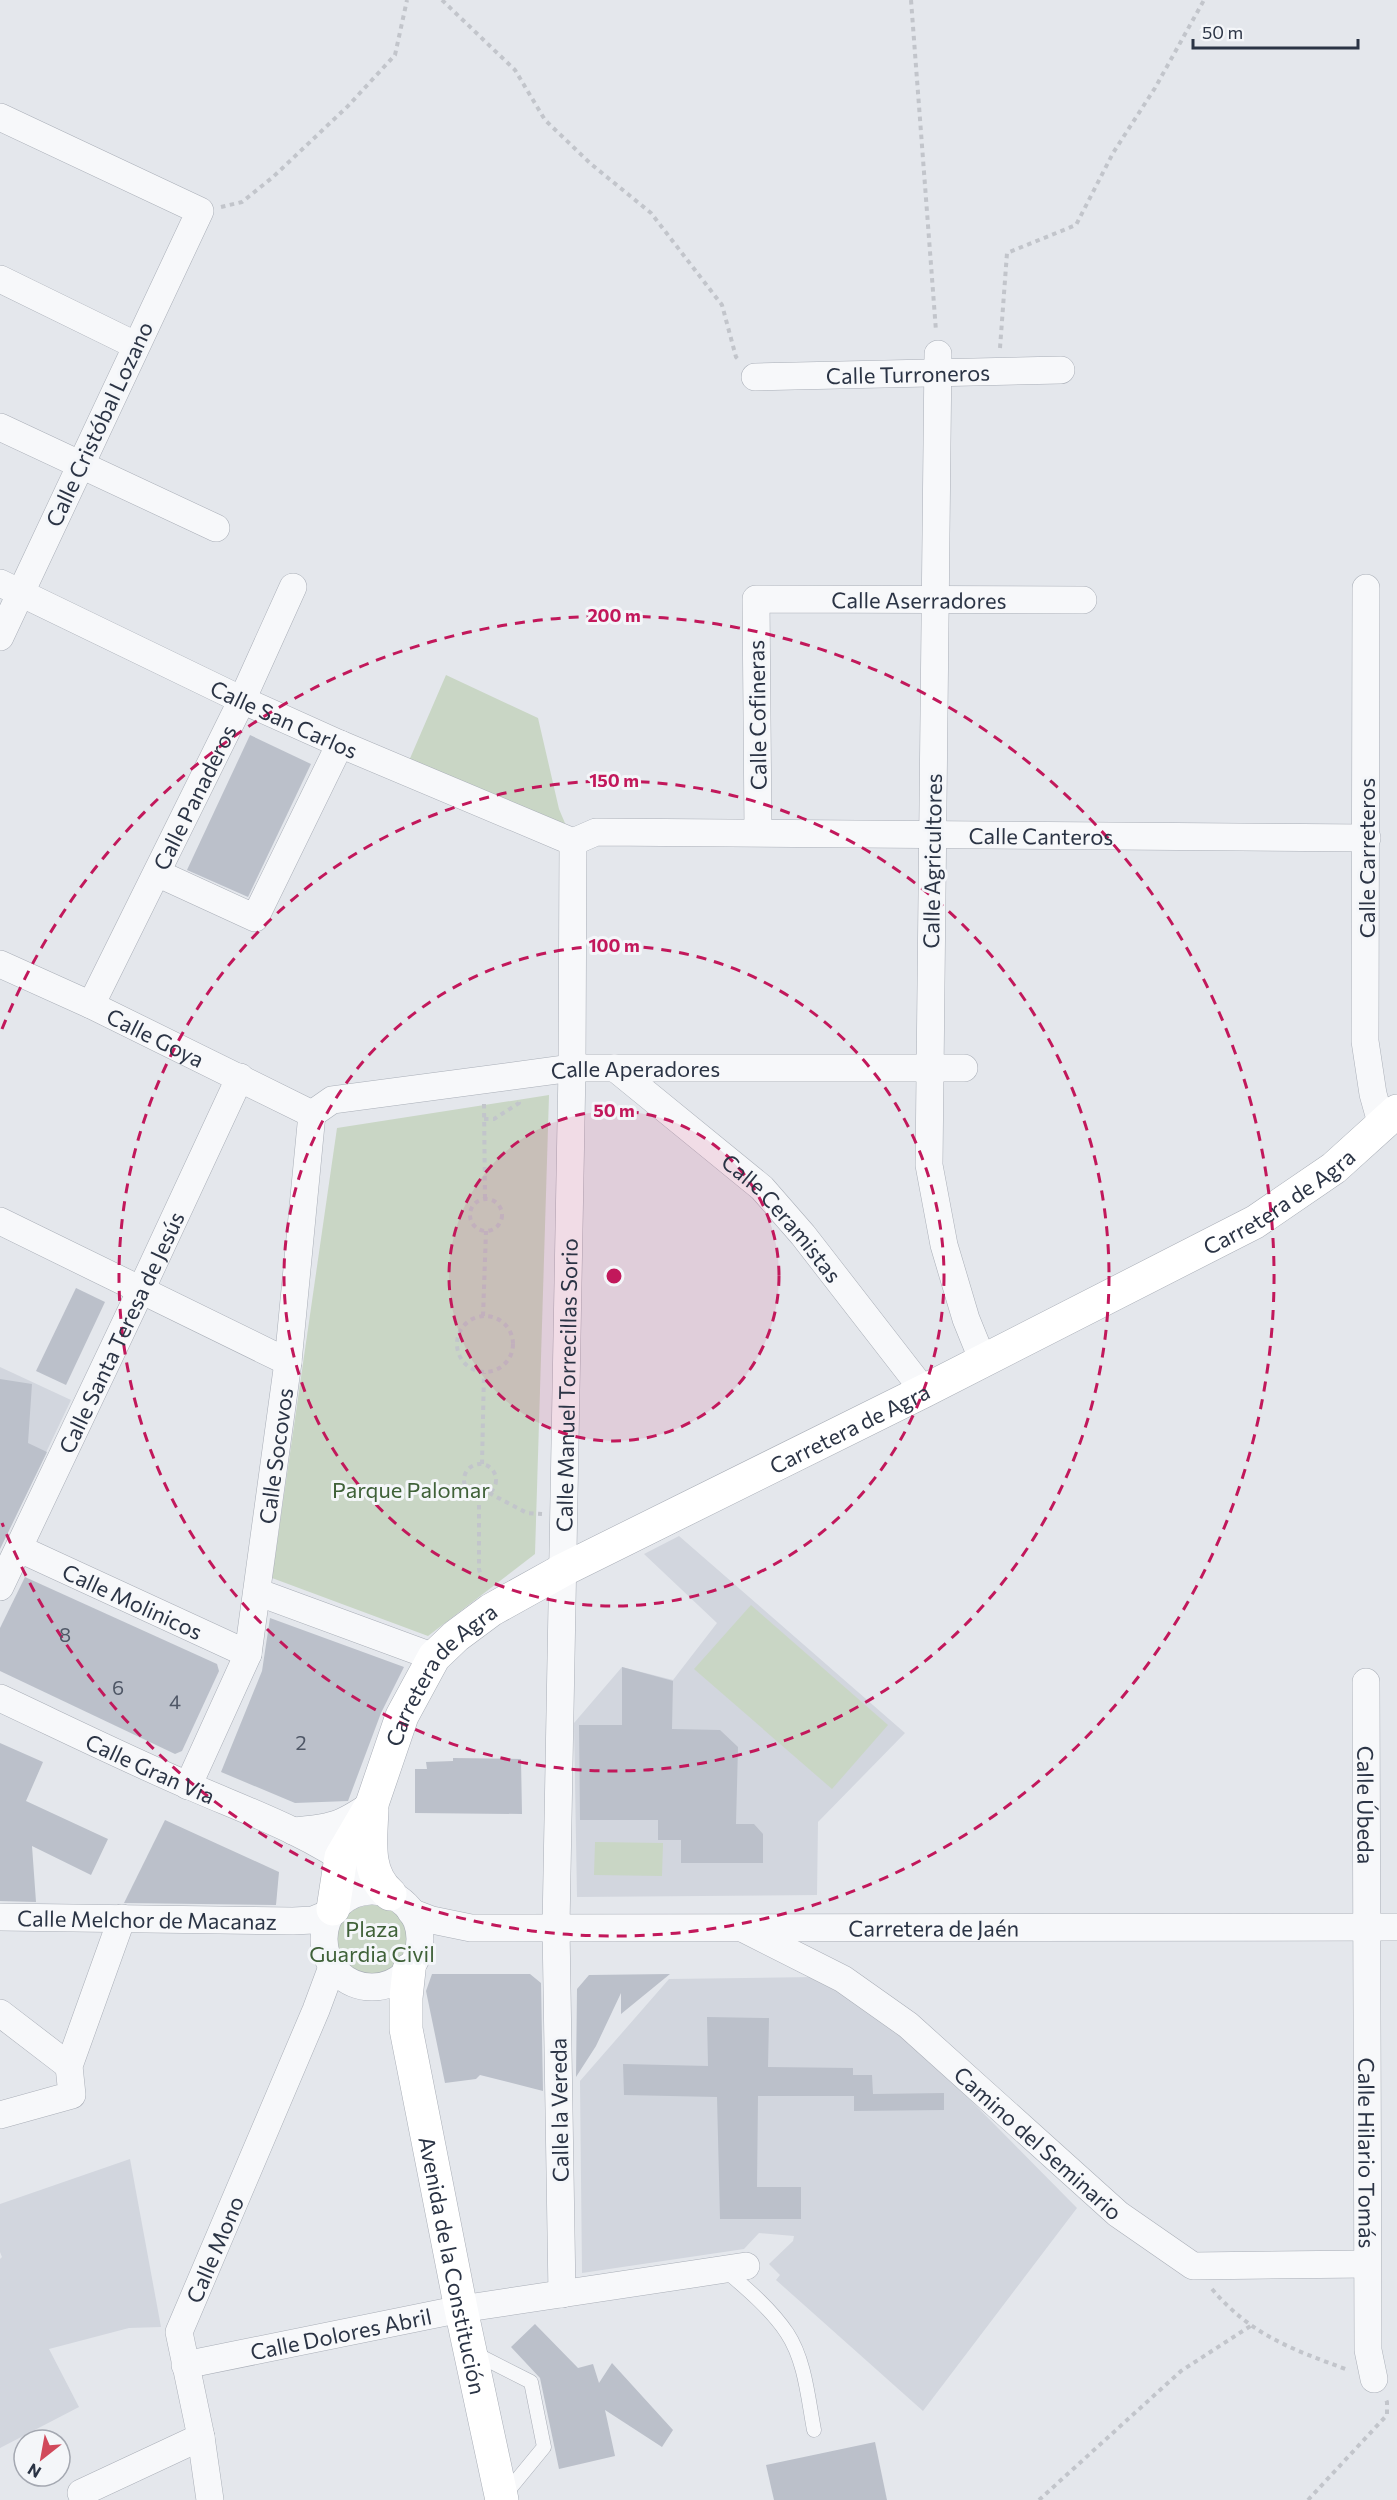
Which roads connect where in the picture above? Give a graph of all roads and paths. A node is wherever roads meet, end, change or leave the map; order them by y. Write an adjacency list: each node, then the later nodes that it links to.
1 (407, 0): 6 (path)
2 (442, 0): 12 (path)
3 (911, 0): 9 (path)
4 (1204, 0): 11 (path)
5 (0, 117): 6 (street)
6 (200, 211): 8 (street, Calle Cristóbal Lozano)
7 (0, 279): 8 (street)
8 (135, 345): 14 (street, Calle Cristóbal Lozano)
9 (938, 363): 11 (street, Calle Turroneros); 12 (street, Calle Turroneros); 20 (street, Calle Agricultores)
10 (1060, 370): 11 (street, Calle Turroneros)
11 (998, 371)
12 (755, 377)
13 (0, 427): 14 (street)
14 (79, 465): 15 (street); 17 (street, Calle Cristóbal Lozano)
15 (216, 528)
16 (293, 587): 23 (street, Calle Panaderos)
17 (10, 588): 22 (street, Calle Cristóbal Lozano); 23 (street, Calle San Carlos)
18 (1366, 588): 27 (street, Calle Carreteros)
19 (756, 598): 20 (street, Calle Aserradores); 25 (street, Calle Cofineras)
20 (934, 600): 21 (street, Calle Aserradores); 26 (street, Calle Agricultores)
21 (1083, 600)
22 (0, 637)
23 (242, 700): 24 (street, Calle San Carlos); 29 (street, Calle Panaderos)
24 (340, 744): 28 (street, Calle San Carlos); 29 (street)
25 (758, 832): 26 (street, Calle Canteros); 28 (street, Calle Canteros)
26 (933, 833): 27 (street, Calle Canteros); 34 (street, Calle Agricultores)
27 (1367, 838): 41 (street, Calle Carreteros)
28 (573, 842): 32 (street, Calle Manuel Torrecillas Sorio)
29 (157, 873): 31 (street, Calle Panaderos)
30 (0, 964): 31 (street, Calle Goya)
31 (91, 1005): 37 (street, Calle Goya)
32 (572, 1068): 33 (street, Calle Aperadores); 36 (street, Calle Aperadores); 54 (street, Calle Manuel Torrecillas Sorio)
33 (615, 1068): 34 (street, Calle Aperadores); 50 (street, Calle Ceramistas)
34 (929, 1068): 35 (street, Calle Aperadores); 47 (street, Calle Agricultores)
35 (964, 1068)
36 (516, 1076): 38 (street, Calle Aperadores); 40 (path)
37 (240, 1077): 39 (street, Calle Goya); 45 (street, Calle Santa Teresa de Jesús)
38 (484, 1081): 39 (street, Calle Aperadores); 40 (path)
39 (312, 1114): 48 (street, Calle Socovos)
40 (484, 1119): 42 (path)
41 (1389, 1119): 47 (street, Carretera de Agra)
42 (485, 1199): 44 (path); 44 (path)
43 (0, 1221): 45 (street)
44 (486, 1231): 46 (path)
45 (141, 1290): 48 (street); 55 (street, Calle Santa Teresa de Jesús)
46 (483, 1316): 49 (path); 49 (path)
47 (982, 1361): 50 (street, Carretera de Agra)
48 (288, 1362): 58 (street, Calle Socovos)
49 (484, 1373): 51 (path)
50 (924, 1391): 56 (street, Carretera de Agra)
51 (482, 1464): 52 (path); 53 (path)
52 (489, 1493): 53 (path); 54 (path)
53 (479, 1496): 59 (path)
54 (564, 1516): 56 (street, Calle Manuel Torrecillas Sorio)
55 (20, 1549): 57 (street, Calle Santa Teresa de Jesús); 60 (street, Calle Molinicos)
56 (563, 1570): 59 (street, Carretera de Agra); 73 (street, Calle Manuel Torrecillas Sorio)
57 (0, 1587)
58 (257, 1592): 60 (street, Calle Socovos); 61 (street)
59 (491, 1610): 61 (street, Carretera de Agra)
60 (248, 1654): 64 (street, Calle Socovos)
61 (434, 1657): 65 (street, Carretera de Agra)
62 (1366, 1682): 75 (street, Calle Úbeda)
63 (0, 1698): 64 (street, Calle Gran Via)
64 (188, 1786): 66 (street, Calle Gran Via)
65 (372, 1804): 66 (street); 67 (street, Carretera de Agra); 68 (street, Carretera de Agra)
66 (298, 1834): 67 (street, Calle Gran Via); 69 (street)
67 (341, 1857): 68 (street, Calle Gran Via); 69 (street, Carretera de Agra)
68 (394, 1898): 69 (street); 77 (street, Carretera de Jaén); 79 (street)
69 (333, 1905): 72 (street, Calle Melchor de Macanaz); 78 (street)
70 (0, 1917): 71 (street, Calle Melchor de Macanaz)
71 (122, 1918): 72 (street, Calle Melchor de Macanaz); 85 (street)
72 (293, 1921): 78 (street, Calle Melchor de Macanaz)
73 (556, 1927): 74 (street, Carretera de Jaén); 77 (street, Carretera de Jaén); 90 (street, Calle la Vereda)
74 (740, 1927): 75 (street, Carretera de Jaén); 88 (street, Camino del Seminario)
75 (1365, 1927): 76 (street, Carretera de Jaén); 87 (street, Calle Hilario Tomás)
76 (1397, 1927)
77 (471, 1928): 79 (street, Carretera de Jaén)
78 (323, 1940): 80 (street)
79 (415, 1957): 81 (street); 84 (street, Avenida de la Constitución)
80 (332, 1967): 81 (street); 82 (street, Calle Mono)
81 (369, 1986): 82 (street); 84 (street, Avenida de la Constitución)
82 (316, 2010): 94 (street, Calle Mono)
83 (0, 2013): 85 (street)
84 (406, 2029): 91 (street, Avenida de la Constitución)
85 (69, 2066): 86 (street)
86 (0, 2115)
87 (1367, 2264): 88 (street); 95 (street, Calle Hilario Tomás)
88 (1193, 2266): 92 (path)
89 (735, 2267): 90 (street, Calle Dolores Abril); 96 (lane)
90 (562, 2294): 91 (street, Calle Dolores Abril)
91 (461, 2309): 93 (street, Avenida de la Constitución); 94 (street, Calle Dolores Abril)
92 (1252, 2325): 95 (path); 101 (path)
93 (470, 2351): 99 (street, Avenida de la Constitución); 99 (lane)
94 (185, 2365): 97 (street, Calle Mono)
95 (1374, 2379): 102 (path)
96 (814, 2430)
97 (201, 2437): 98 (street); 100 (street, Calle Mono)
98 (81, 2493)
99 (502, 2499)
100 (210, 2500)
101 (1039, 2500)
102 (1308, 2500)

